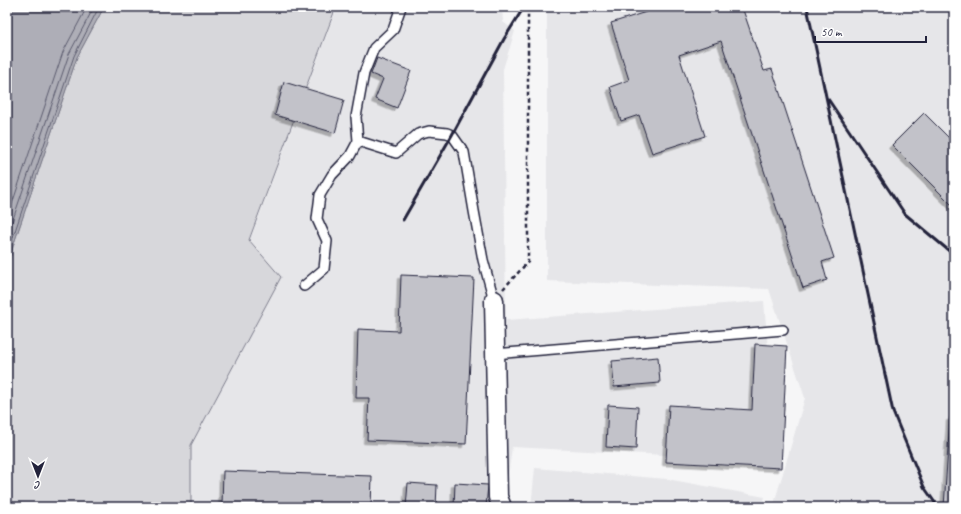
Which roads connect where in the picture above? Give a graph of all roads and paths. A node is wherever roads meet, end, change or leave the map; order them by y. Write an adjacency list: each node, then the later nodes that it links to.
1 (401, 7): 3 (lane)
2 (528, 7): 5 (path)
3 (358, 142): 4 (lane); 5 (lane)
4 (304, 286)
5 (494, 300): 7 (street)
6 (783, 330): 7 (lane)
7 (495, 354): 8 (street)
8 (502, 507)

